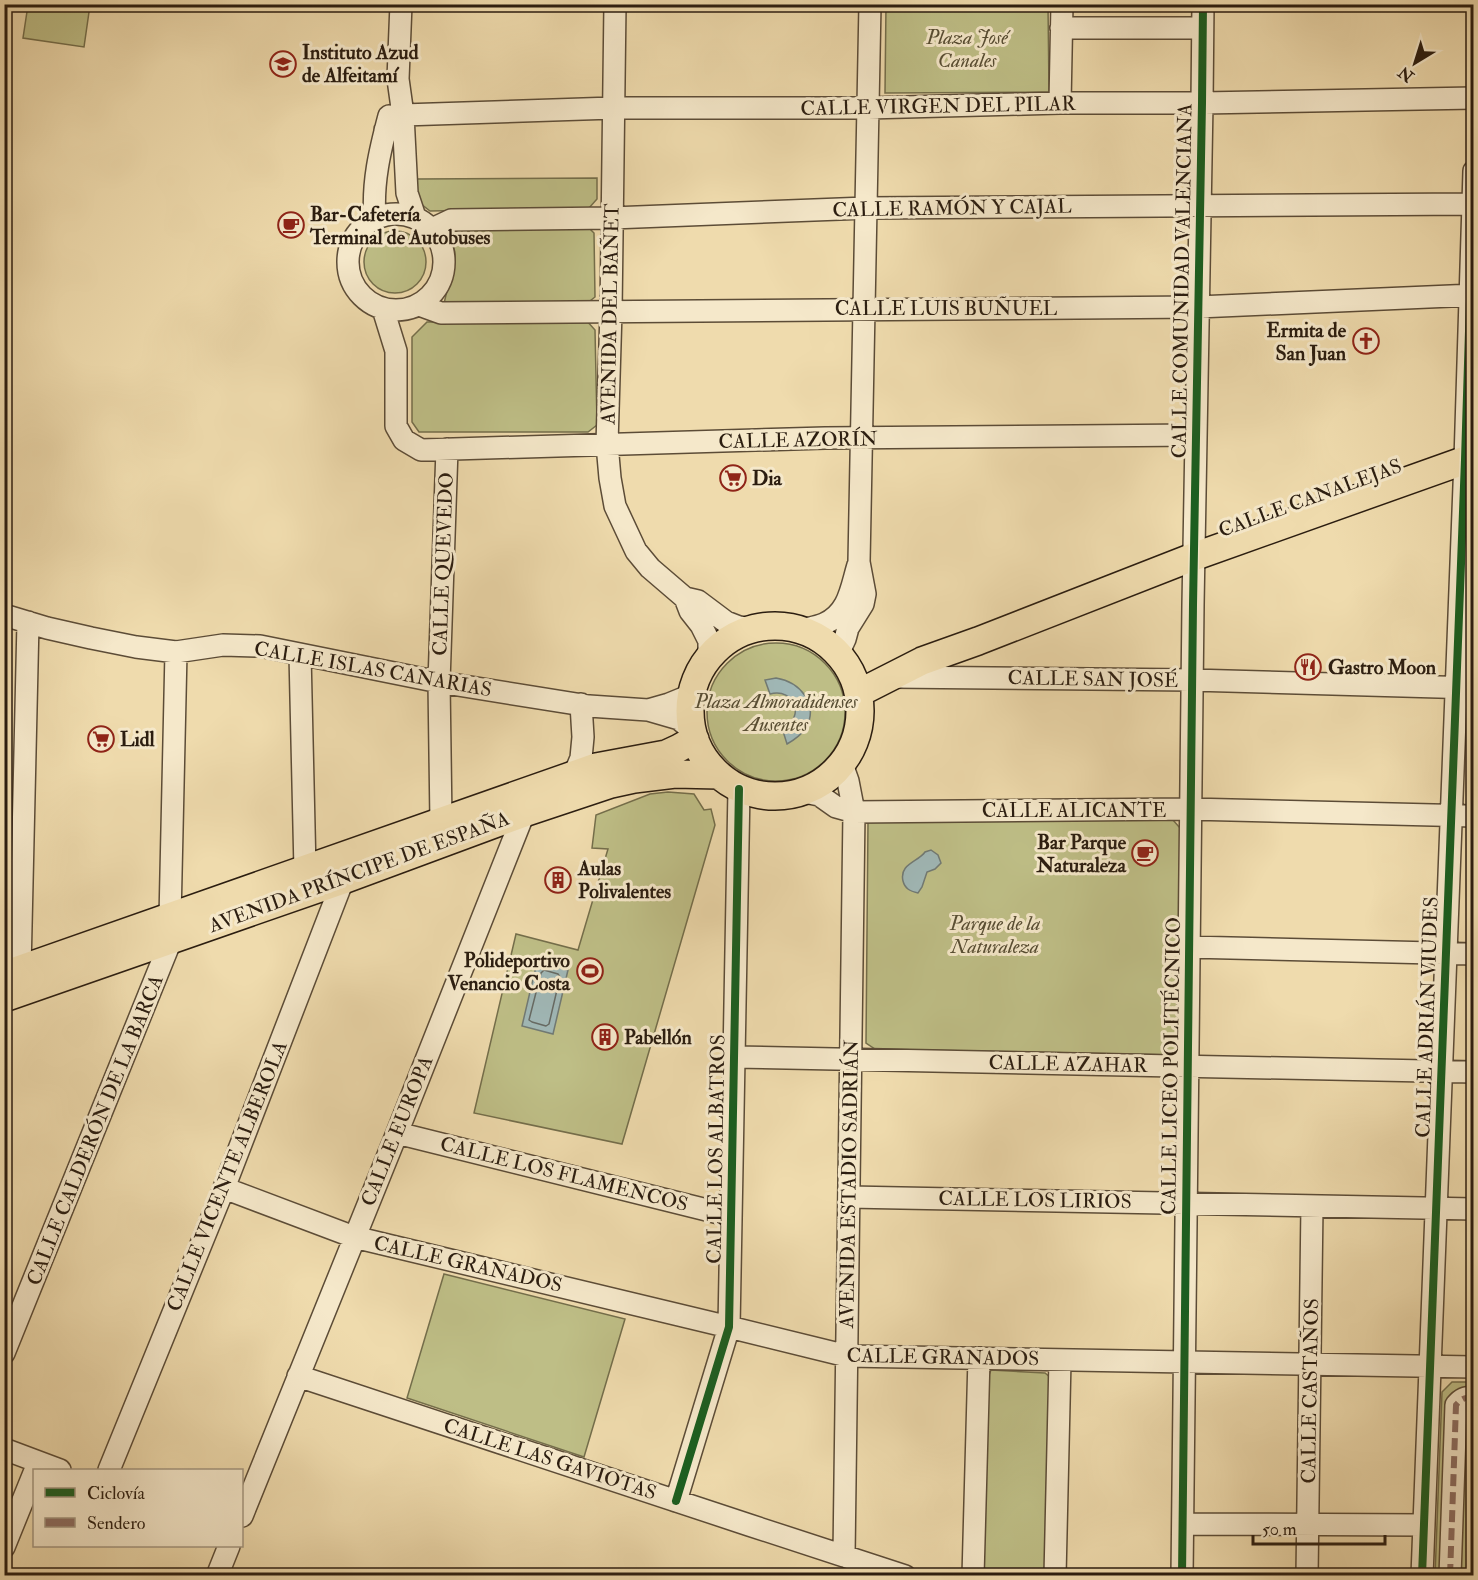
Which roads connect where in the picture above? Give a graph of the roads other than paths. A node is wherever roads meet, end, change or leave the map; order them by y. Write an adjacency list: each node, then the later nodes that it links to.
1 (401, 4): 8 (street)
2 (615, 4): 12 (street, AVENIDA DEL BAÑET)
3 (870, 4): 13 (street)
4 (1062, 4): 6 (street)
5 (1203, 4): 7 (street, CALLE COMUNIDAD VALENCIANA)
6 (1061, 28): 7 (street); 10 (street)
7 (1202, 28): 11 (street, CALLE COMUNIDAD VALENCIANA)
8 (398, 79): 14 (street); 15 (street)
9 (1473, 98): 11 (street, CALLE VIRGEN DEL PILAR)
10 (1060, 103): 11 (street, CALLE VIRGEN DEL PILAR); 13 (street, CALLE VIRGEN DEL PILAR)
11 (1202, 103): 18 (street, CALLE COMUNIDAD VALENCIANA)
12 (614, 108): 13 (street, CALLE VIRGEN DEL PILAR); 14 (street, CALLE VIRGEN DEL PILAR); 20 (street, AVENIDA DEL BAÑET)
13 (868, 108): 19 (street)
14 (403, 115): 15 (street); 22 (street)
15 (386, 130): 21 (street)
16 (1473, 171): 17 (street, CALLE ADRIÁN VIUDES)
17 (1473, 204): 18 (street, CALLE RAMÓN Y CAJAL); 23 (street, CALLE ADRIÁN VIUDES)
18 (1200, 206): 19 (street, CALLE RAMÓN Y CAJAL); 25 (street, CALLE COMUNIDAD VALENCIANA)
19 (866, 208): 20 (street, CALLE RAMÓN Y CAJAL); 27 (street)
20 (612, 218): 22 (street, CALLE RAMÓN Y CAJAL); 28 (street, AVENIDA DEL BAÑET)
21 (375, 219): 22 (street); 26 (street)
22 (424, 223): 24 (street)
23 (1472, 295): 25 (street, CALLE LUIS BUÑUEL); 34 (street, CALLE ADRIÁN VIUDES)
24 (416, 306): 26 (street); 28 (street, CALLE LUIS BUÑUEL); 29 (street)
25 (1198, 307): 27 (street, CALLE LUIS BUÑUEL); 30 (street, CALLE COMUNIDAD VALENCIANA)
26 (383, 309): 29 (street)
27 (864, 309): 28 (street, CALLE LUIS BUÑUEL); 31 (street)
28 (611, 311): 32 (street, AVENIDA DEL BAÑET)
29 (396, 351): 33 (street, CALLE AZORÍN)
30 (1196, 435): 31 (street, CALLE AZORÍN); 36 (street, CALLE COMUNIDAD VALENCIANA)
31 (861, 438): 32 (street, CALLE AZORÍN); 37 (street)
32 (607, 444): 33 (street, CALLE AZORÍN); 38 (street, AVENIDA DEL BAÑET)
33 (447, 449): 50 (street, CALLE QUEVEDO)
34 (1469, 458): 35 (street, CALLE ADRIÁN VIUDES); 36 (main road, CALLE CANALEJAS)
35 (1467, 554): 51 (street, CALLE ADRIÁN VIUDES)
36 (1193, 557): 46 (main road, CALLE CANALEJAS); 49 (street, CALLE LICEO POLITÉCNICO)
37 (859, 562): 42 (street); 47 (street)
38 (685, 598): 41 (street, AVENIDA DEL BAÑET); 45 (street, AVENIDA DEL BAÑET)
39 (4, 615): 40 (street, CALLE ISLAS CANARIAS)
40 (28, 622): 43 (street, CALLE ISLAS CANARIAS); 72 (street)
41 (753, 629): 42 (main road); 45 (main road)
42 (802, 630): 47 (main road)
43 (177, 652): 44 (street, CALLE ISLAS CANARIAS); 68 (street)
44 (300, 654): 50 (street, CALLE ISLAS CANARIAS); 66 (street)
45 (709, 657): 52 (main road)
46 (922, 661): 47 (main road, CALLE CANALEJAS); 48 (main road, CALLE CANALEJAS)
47 (849, 672): 48 (main road, CALLE CANALEJAS); 56 (main road)
48 (892, 676): 49 (street, CALLE SAN JOSÉ)
49 (1192, 680): 51 (street, CALLE SAN JOSÉ); 60 (street, CALLE LICEO POLITÉCNICO)
50 (439, 682): 53 (street, CALLE ISLAS CANARIAS); 65 (street, CALLE QUEVEDO)
51 (1465, 688): 63 (street, CALLE ADRIÁN VIUDES)
52 (692, 695): 54 (street, CALLE ISLAS CANARIAS); 55 (main road)
53 (580, 704): 54 (street, CALLE ISLAS CANARIAS); 57 (street)
54 (648, 710): 55 (street, CALLE ISLAS CANARIAS)
55 (693, 734): 57 (main road, AVENIDA PRÍNCIPE DE ESPAÑA); 58 (main road)
56 (842, 764): 59 (main road); 61 (street, AVENIDA ESTADIO SADRIÁN)
57 (574, 775): 65 (main road, AVENIDA PRÍNCIPE DE ESPAÑA)
58 (729, 782): 59 (main road); 62 (main road, AVENIDA PRÍNCIPE DE ESPAÑA); 74 (street, CALLE LOS ALBATROS)
59 (804, 792): 61 (street)
60 (1190, 809): 61 (street, CALLE ALICANTE); 63 (street, CALLE ALICANTE); 69 (street, CALLE LICEO POLITÉCNICO)
61 (854, 812): 75 (street, AVENIDA ESTADIO SADRIÁN)
62 (524, 813): 67 (main road, AVENIDA PRÍNCIPE DE ESPAÑA); 79 (street, CALLE EUROPA)
63 (1451, 816): 64 (street, CALLE ALICANTE); 70 (street, CALLE ADRIÁN VIUDES)
64 (1473, 816)
65 (441, 822): 66 (main road, AVENIDA PRÍNCIPE DE ESPAÑA)
66 (305, 870): 68 (main road, AVENIDA PRÍNCIPE DE ESPAÑA)
67 (343, 880): 68 (main road, AVENIDA PRÍNCIPE DE ESPAÑA); 80 (street, CALLE VICENTE ALBEROLA)
68 (170, 929): 72 (main road, AVENIDA PRÍNCIPE DE ESPAÑA); 73 (main road, AVENIDA PRÍNCIPE DE ESPAÑA); 89 (street, CALLE CALDERÓN DE LA BARCA)
69 (1189, 947): 70 (street); 76 (street, CALLE LICEO POLITÉCNICO)
70 (1446, 953): 71 (street); 77 (street, CALLE ADRIÁN VIUDES)
71 (1473, 954)
72 (12, 972)
73 (4, 998)
74 (734, 1057): 75 (street, CALLE AZAHAR); 86 (street, CALLE LOS ALBATROS)
75 (851, 1059): 76 (street, CALLE AZAHAR); 81 (street, AVENIDA ESTADIO SADRIÁN)
76 (1188, 1066): 77 (street, CALLE AZAHAR); 82 (street, CALLE LICEO POLITÉCNICO)
77 (1441, 1071): 78 (street, CALLE AZAHAR); 84 (street, CALLE ADRIÁN VIUDES)
78 (1473, 1072)
79 (397, 1133): 86 (street, CALLE LOS FLAMENCOS); 87 (street, CALLE EUROPA)
80 (224, 1188): 87 (street, CALLE GRANADOS); 101 (street, CALLE VICENTE ALBEROLA)
81 (849, 1197): 82 (street, CALLE LOS LIRIOS); 90 (street, AVENIDA ESTADIO SADRIÁN)
82 (1186, 1203): 83 (street, CALLE LOS LIRIOS); 93 (street, CALLE LICEO POLITÉCNICO)
83 (1312, 1206): 84 (street, CALLE LOS LIRIOS); 94 (street, CALLE CASTAÑOS)
84 (1436, 1208): 85 (street, CALLE LOS LIRIOS); 95 (street, CALLE ADRIÁN VIUDES)
85 (1473, 1209)
86 (731, 1216): 88 (street, CALLE LOS ALBATROS)
87 (354, 1237): 88 (street, CALLE GRANADOS); 97 (street, CALLE EUROPA)
88 (729, 1327): 90 (street, CALLE GRANADOS); 103 (street, CALLE LOS ALBATROS)
89 (4, 1353)
90 (847, 1356): 91 (street, CALLE GRANADOS); 110 (street, AVENIDA ESTADIO SADRIÁN)
91 (979, 1358): 92 (street, CALLE GRANADOS); 113 (street)
92 (1060, 1360): 93 (street, CALLE GRANADOS); 114 (street)
93 (1184, 1361): 94 (street, CALLE GRANADOS); 105 (street, CALLE LICEO POLITÉCNICO)
94 (1310, 1364): 95 (street, CALLE GRANADOS); 106 (street, CALLE CASTAÑOS)
95 (1430, 1366): 96 (street, CALLE GRANADOS); 107 (street, CALLE ADRIÁN VIUDES)
96 (1473, 1367)
97 (298, 1376): 103 (street, CALLE LAS GAVIOTAS); 104 (street, CALLE EUROPA)
98 (1473, 1397): 118 (street)
99 (4, 1449): 100 (street)
100 (36, 1468)
101 (109, 1469)
102 (33, 1475): 108 (street)
103 (676, 1501): 110 (street, CALLE LAS GAVIOTAS)
104 (243, 1514)
105 (1183, 1524): 106 (street); 115 (street, CALLE LICEO POLITÉCNICO)
106 (1308, 1525): 107 (street); 116 (street, CALLE CASTAÑOS)
107 (1424, 1525): 117 (street, CALLE ADRIÁN VIUDES)
108 (4, 1547)
109 (228, 1547): 111 (street)
110 (844, 1556): 112 (street, CALLE LAS GAVIOTAS)
111 (217, 1575)
112 (905, 1575)
113 (973, 1575)
114 (1055, 1575)
115 (1182, 1575)
116 (1307, 1575)
117 (1422, 1575)
118 (1450, 1575)

